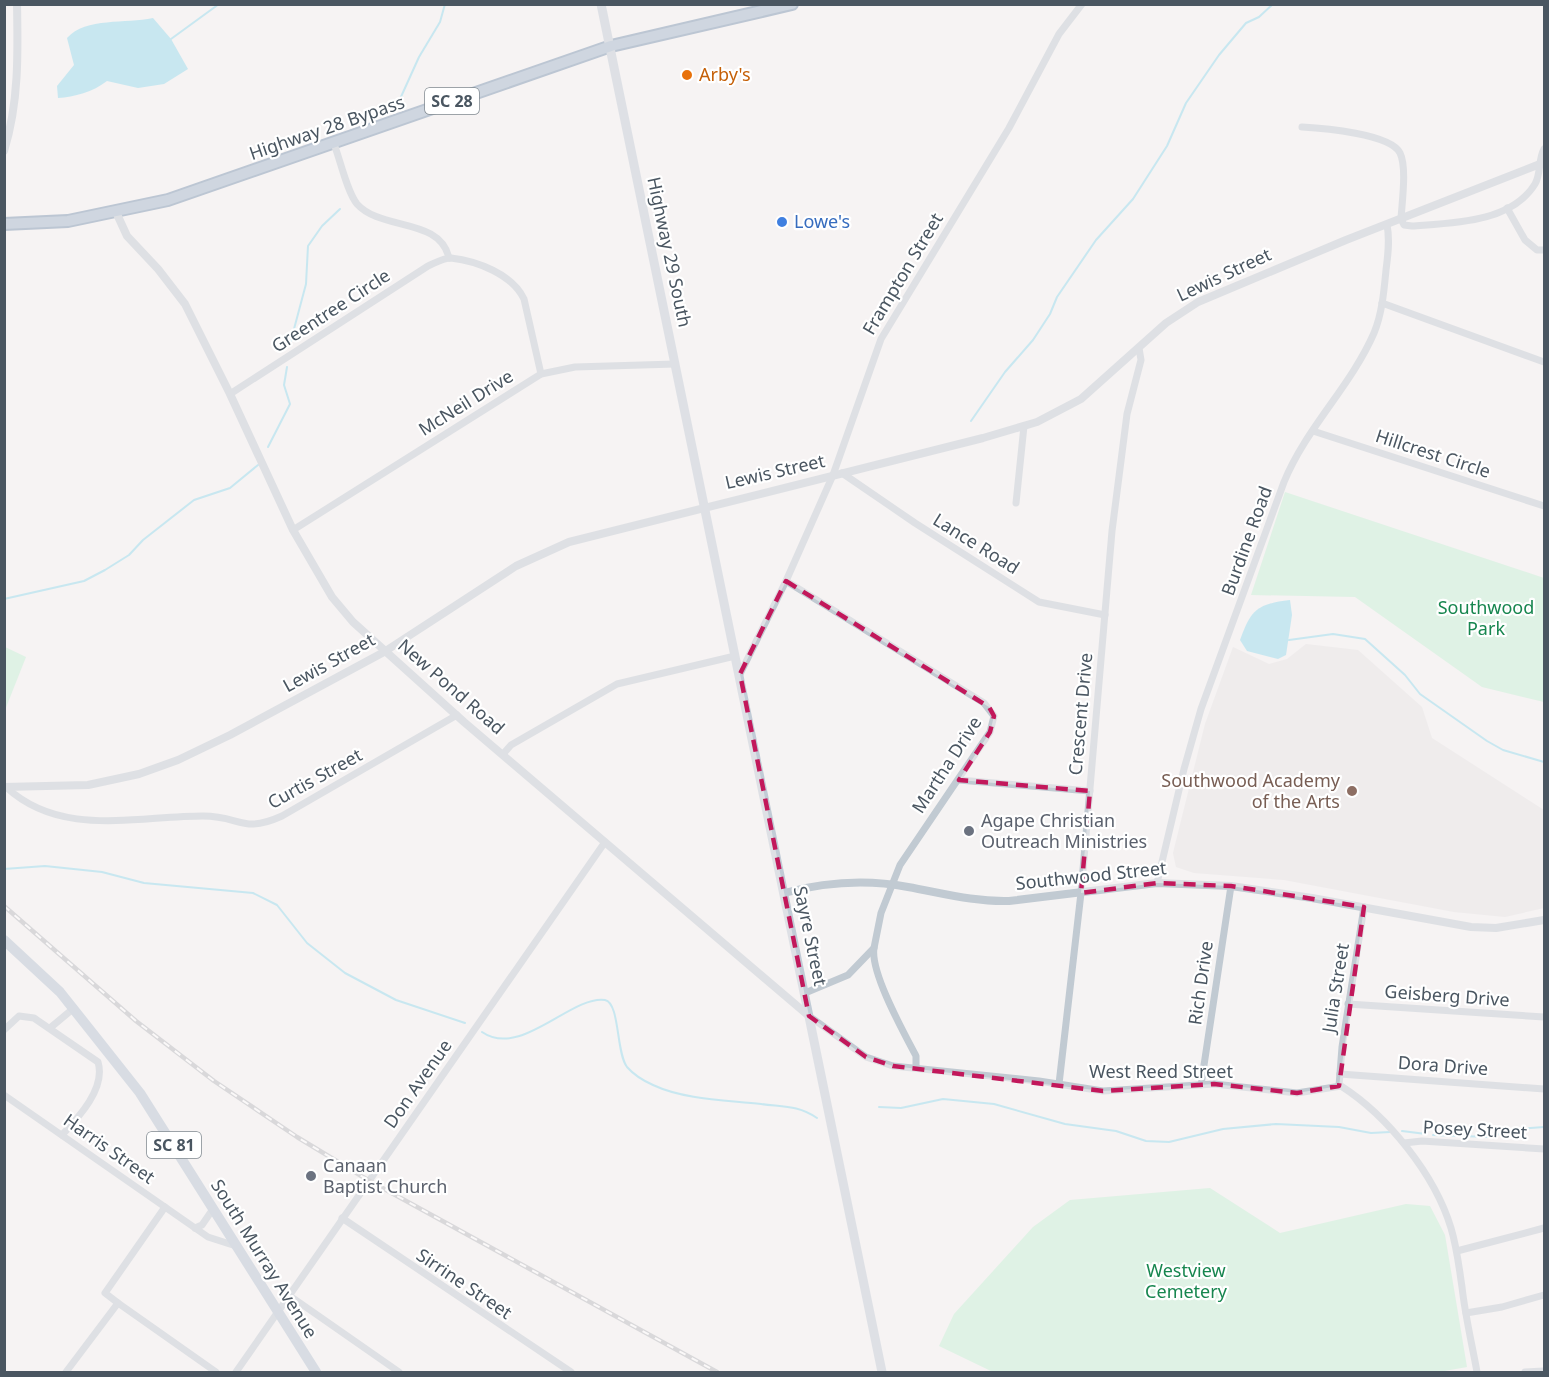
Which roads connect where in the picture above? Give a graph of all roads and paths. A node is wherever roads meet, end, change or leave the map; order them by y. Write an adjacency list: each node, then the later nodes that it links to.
1 (17, 4): 9 (street)
2 (602, 4): 5 (main road, Highway 29 South)
3 (792, 4): 5 (highway, Highway 28 Bypass / SC 28)
4 (1082, 4): 26 (street, Frampton Street)
5 (610, 46): 7 (highway, Highway 28 Bypass / SC 28); 21 (main road, Highway 29 South)
6 (1302, 127): 13 (street)
7 (334, 144): 12 (highway, Highway 28 Bypass / SC 28); 17 (street)
8 (1545, 149): 10 (street)
9 (4, 151)
10 (1542, 163): 11 (street); 13 (street, Lewis Street)
11 (1507, 208): 13 (street); 16 (street)
12 (116, 212): 14 (highway, SC 28); 23 (street, New Pond Road)
13 (1401, 219): 15 (street, Lewis Street)
14 (4, 224)
15 (1387, 225): 18 (street, Burdine Road); 19 (street, Lewis Street)
16 (1545, 250)
17 (449, 258): 22 (street); 23 (street, Greentree Circle)
18 (1382, 303): 20 (street); 25 (street, Burdine Road)
19 (1139, 348): 24 (street, Lewis Street); 32 (street, Crescent Drive)
20 (1545, 362)
21 (675, 364): 22 (street, McNeil Drive); 28 (main road, Highway 29 South)
22 (541, 374): 30 (street, McNeil Drive)
23 (230, 394): 30 (street, New Pond Road)
24 (1024, 426): 26 (street, Lewis Street); 27 (street)
25 (1313, 430): 29 (street, Hillcrest Circle); 42 (street, Burdine Road)
26 (837, 474): 28 (street, Lewis Street); 31 (street, Frampton Street); 32 (street, Lance Road)
27 (1016, 503)
28 (705, 506): 33 (street, Lewis Street); 34 (main road, Sayre Street)
29 (1545, 506)
30 (293, 530): 33 (street, New Pond Road)
31 (786, 580): 35 (street, Frampton Street); 38 (street, Martha Drive)
32 (1105, 615): 40 (street, Crescent Drive)
33 (384, 652): 36 (street, New Pond Road); 39 (street, Lewis Street)
34 (735, 656): 35 (main road, Sayre Street); 37 (street)
35 (740, 674): 45 (main road, Sayre Street)
36 (457, 715): 37 (street, New Pond Road); 39 (street, Curtis Street)
37 (503, 754): 41 (street, New Pond Road)
38 (959, 780): 40 (street); 43 (street, Martha Drive)
39 (5, 787)
40 (1090, 790): 46 (street, Crescent Drive)
41 (606, 842): 54 (street, New Pond Road); 70 (street, Don Avenue)
42 (1157, 883): 44 (street, Southwood Street); 46 (street, Southwood Street)
43 (890, 884): 45 (street, Southwood Street); 46 (street, Southwood Street); 50 (street, Martha Drive)
44 (1231, 886): 47 (street, Southwood Street); 61 (street, Rich Drive)
45 (784, 893): 51 (main road, Sayre Street)
46 (1081, 893): 60 (street, Crescent Drive)
47 (1364, 907): 48 (street, Southwood Street); 52 (street, Julia Street)
48 (1545, 920)
49 (4, 940): 53 (main road, South Murray Avenue / SC 81)
50 (874, 948): 51 (street, Martha Drive); 58 (street)
51 (805, 993): 54 (main road, Sayre Street)
52 (1348, 1004): 55 (street, Geisberg Drive); 59 (street, Julia Street)
53 (74, 1008): 56 (street); 69 (main road, South Murray Avenue / SC 81)
54 (809, 1016): 58 (street, West Reed Street); 87 (main road, Sayre Street)
55 (1545, 1017)
56 (50, 1028): 57 (street); 65 (street)
57 (4, 1030)
58 (916, 1067): 60 (street, West Reed Street)
59 (1340, 1074): 62 (street, Julia Street); 63 (street, Dora Drive)
60 (1059, 1084): 61 (street, West Reed Street)
61 (1201, 1085): 62 (street, West Reed Street)
62 (1339, 1086): 66 (street)
63 (1545, 1089)
64 (4, 1095): 65 (street, Harris Street)
65 (62, 1135): 68 (street, Harris Street)
66 (1404, 1143): 67 (street, Posey Street); 74 (street)
67 (1545, 1149)
68 (165, 1207): 71 (street, Harris Street); 77 (street)
69 (213, 1209): 71 (street); 73 (main road, South Murray Avenue / SC 81)
70 (342, 1218): 76 (street, Don Avenue); 86 (street, Sirrine Street)
71 (195, 1228): 73 (street, Harris Street)
72 (1545, 1228): 74 (street)
73 (236, 1246): 78 (main road, South Murray Avenue / SC 81)
74 (1457, 1251): 79 (street)
75 (1545, 1295): 79 (street)
76 (290, 1296): 78 (street, Don Avenue); 85 (street)
77 (118, 1304): 81 (street); 82 (street)
78 (279, 1312): 83 (street, Don Avenue); 84 (main road, South Murray Avenue / SC 81)
79 (1466, 1313): 88 (street)
80 (1545, 1371): 89 (street)
81 (66, 1372)
82 (216, 1372)
83 (236, 1372)
84 (316, 1372)
85 (399, 1372)
86 (571, 1372)
87 (882, 1372)
88 (1477, 1372)
89 (1525, 1372)

